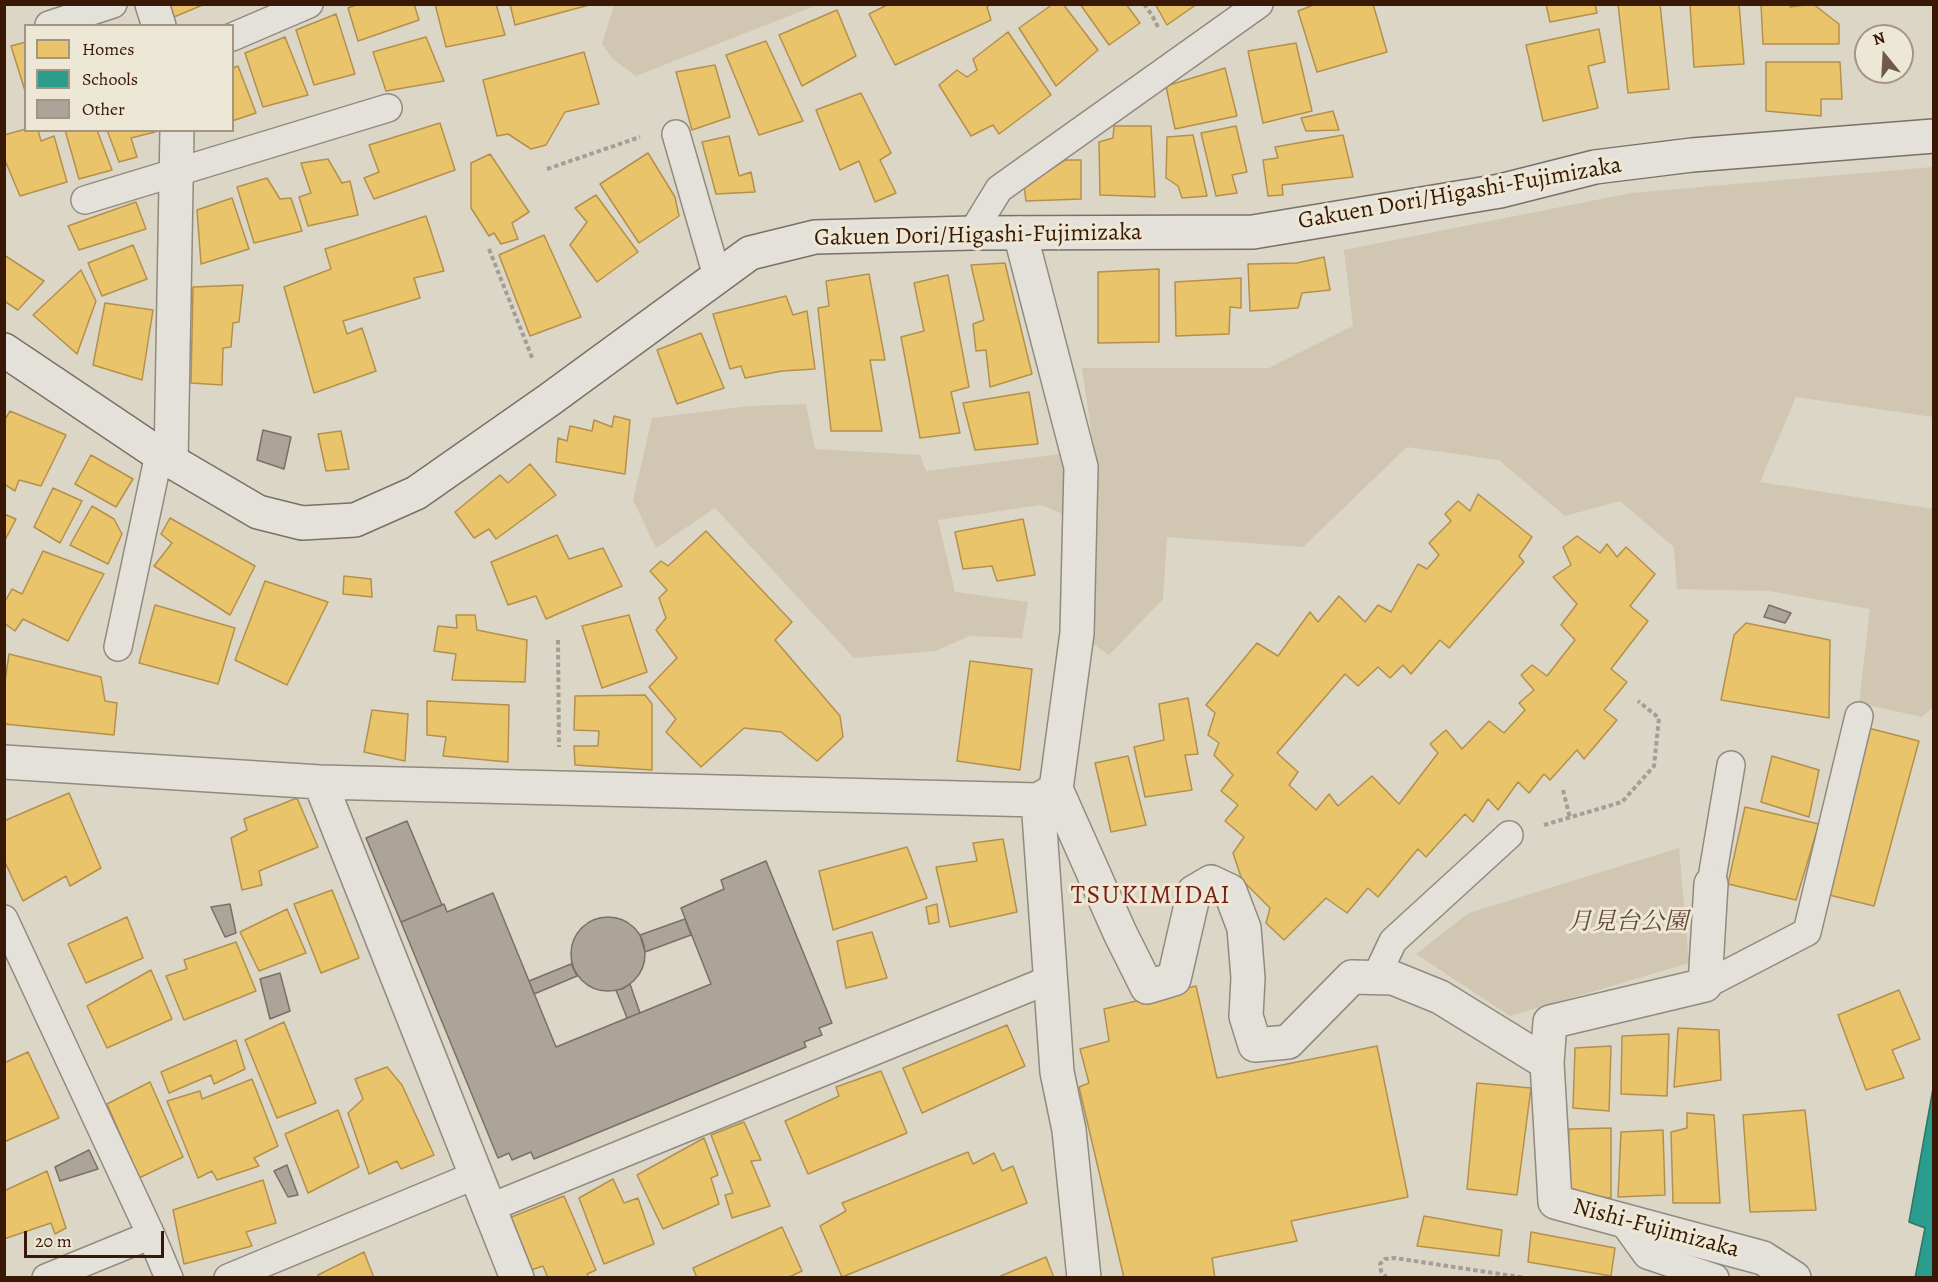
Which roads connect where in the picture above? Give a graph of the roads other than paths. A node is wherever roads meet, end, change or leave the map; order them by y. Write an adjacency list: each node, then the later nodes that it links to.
1 (113, 4): 5 (lane)
2 (152, 4): 6 (street)
3 (309, 4): 7 (lane)
4 (1259, 4): 14 (lane)
5 (52, 24)
6 (158, 24)
7 (234, 36)
8 (388, 108): 12 (lane)
9 (177, 132): 12 (street)
10 (676, 134): 16 (lane)
11 (1934, 136): 15 (street, Gakuen Dori/Higashi-Fujimizaka)
12 (176, 172): 13 (lane); 18 (street)
13 (85, 200)
14 (972, 233): 15 (street, Gakuen Dori/Higashi-Fujimizaka); 16 (street, Gakuen Dori/Higashi-Fujimizaka)
15 (1020, 233): 24 (street)
16 (717, 276): 18 (street, Gakuen Dori/Higashi-Fujimizaka)
17 (4, 350): 18 (street, Gakuen Dori/Higashi-Fujimizaka)
18 (165, 458): 19 (lane)
19 (118, 647)
20 (1859, 716): 30 (lane)
21 (4, 762): 23 (street)
22 (1731, 765): 26 (lane)
23 (320, 782): 24 (street); 32 (street)
24 (1047, 794): 28 (street); 29 (street)
25 (1509, 835): 28 (lane)
26 (1711, 884): 30 (street)
27 (4, 919): 35 (lane)
28 (1376, 977): 31 (street)
29 (1051, 979): 33 (lane); 41 (street)
30 (1705, 984): 31 (street)
31 (1547, 1064): 34 (street, Nishi-Fujimizaka)
32 (476, 1175): 33 (street); 39 (lane)
33 (489, 1208): 40 (street)
34 (1621, 1220): 36 (lane); 42 (street, Nishi-Fujimizaka)
35 (151, 1235): 37 (lane); 38 (lane)
36 (1708, 1276)
37 (46, 1278)
38 (169, 1278)
39 (228, 1278)
40 (517, 1278)
41 (1084, 1278)
42 (1794, 1278)

